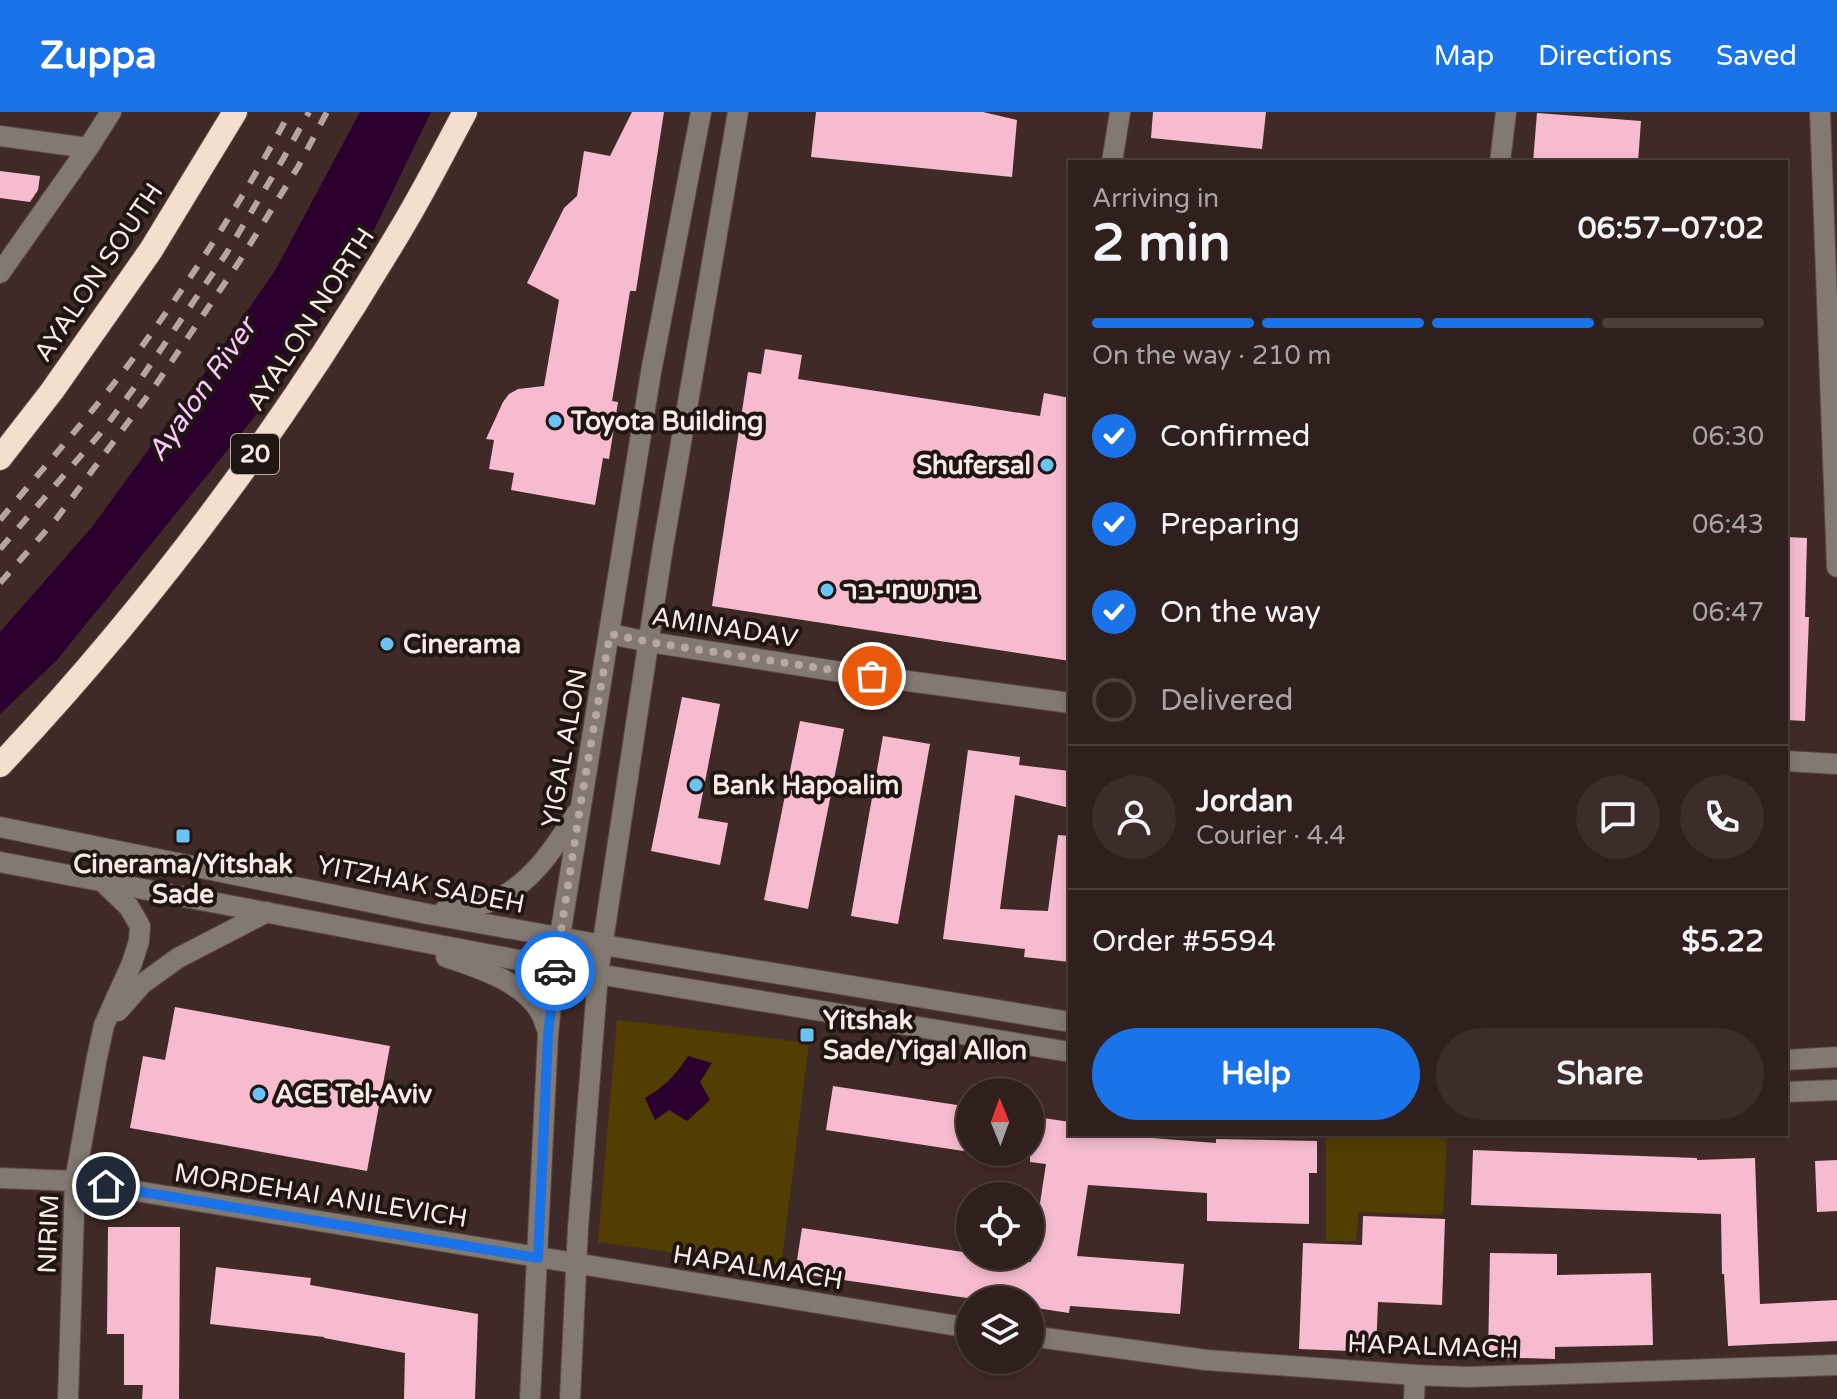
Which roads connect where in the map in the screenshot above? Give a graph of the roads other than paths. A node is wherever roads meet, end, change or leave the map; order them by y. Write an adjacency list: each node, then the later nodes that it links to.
1 (111, 112): 10 (street)
2 (235, 112): 14 (highway, AYALON SOUTH)
3 (465, 112): 21 (highway, AYALON NORTH / 20)
4 (701, 112): 16 (street, YIGAL ALON)
5 (738, 112): 17 (street)
6 (1120, 112): 11 (street)
7 (1506, 112): 12 (street)
8 (1820, 112): 15 (street)
9 (0, 136): 10 (street)
10 (88, 148): 13 (street)
11 (1112, 160)
12 (1500, 160)
13 (0, 273)
14 (0, 458)
15 (1837, 567)
16 (610, 634): 17 (street, AMINADAV); 22 (street, YIGAL ALON)
17 (649, 642): 18 (street, AMINADAV); 30 (street)
18 (1068, 703)
19 (1788, 761): 20 (street)
20 (1837, 764)
21 (0, 765)
22 (580, 807): 27 (street); 29 (street, YIGAL ALON)
23 (2, 828): 27 (street, YITZHAK SADEH)
24 (0, 862): 25 (street)
25 (102, 881): 26 (street); 34 (street, NIRIM)
26 (267, 912): 28 (street); 34 (street)
27 (428, 914): 29 (street, YITZHAK SADEH)
28 (374, 934): 31 (street); 35 (street)
29 (559, 937): 30 (street, YITZHAK SADEH); 31 (street, YIGAL ALON)
30 (603, 945): 32 (street); 33 (street, YITZHAK SADEH)
31 (555, 967): 32 (street); 35 (street, YIGAL ALON)
32 (598, 974): 36 (street); 44 (street)
33 (1068, 1022)
34 (104, 1025): 42 (street, NIRIM)
35 (548, 1035): 43 (street, YIGAL ALON)
36 (1068, 1052)
37 (1837, 1057): 38 (street)
38 (1788, 1060)
39 (1837, 1090): 40 (street)
40 (1788, 1092)
41 (0, 1178): 42 (street, MORDEHAI ANILEVICH)
42 (75, 1181): 43 (street, MORDEHAI ANILEVICH); 49 (street, NIRIM)
43 (538, 1258): 44 (street, HAPALMACH); 50 (street, YIGAL ALON)
44 (576, 1263): 45 (street, HAPALMACH); 51 (street)
45 (956, 1326)
46 (1044, 1338): 48 (street, HAPALMACH)
47 (1837, 1365): 48 (street, HAPALMACH)
48 (1415, 1375): 52 (street)
49 (68, 1399)
50 (530, 1399)
51 (570, 1399)
52 (1414, 1399)

